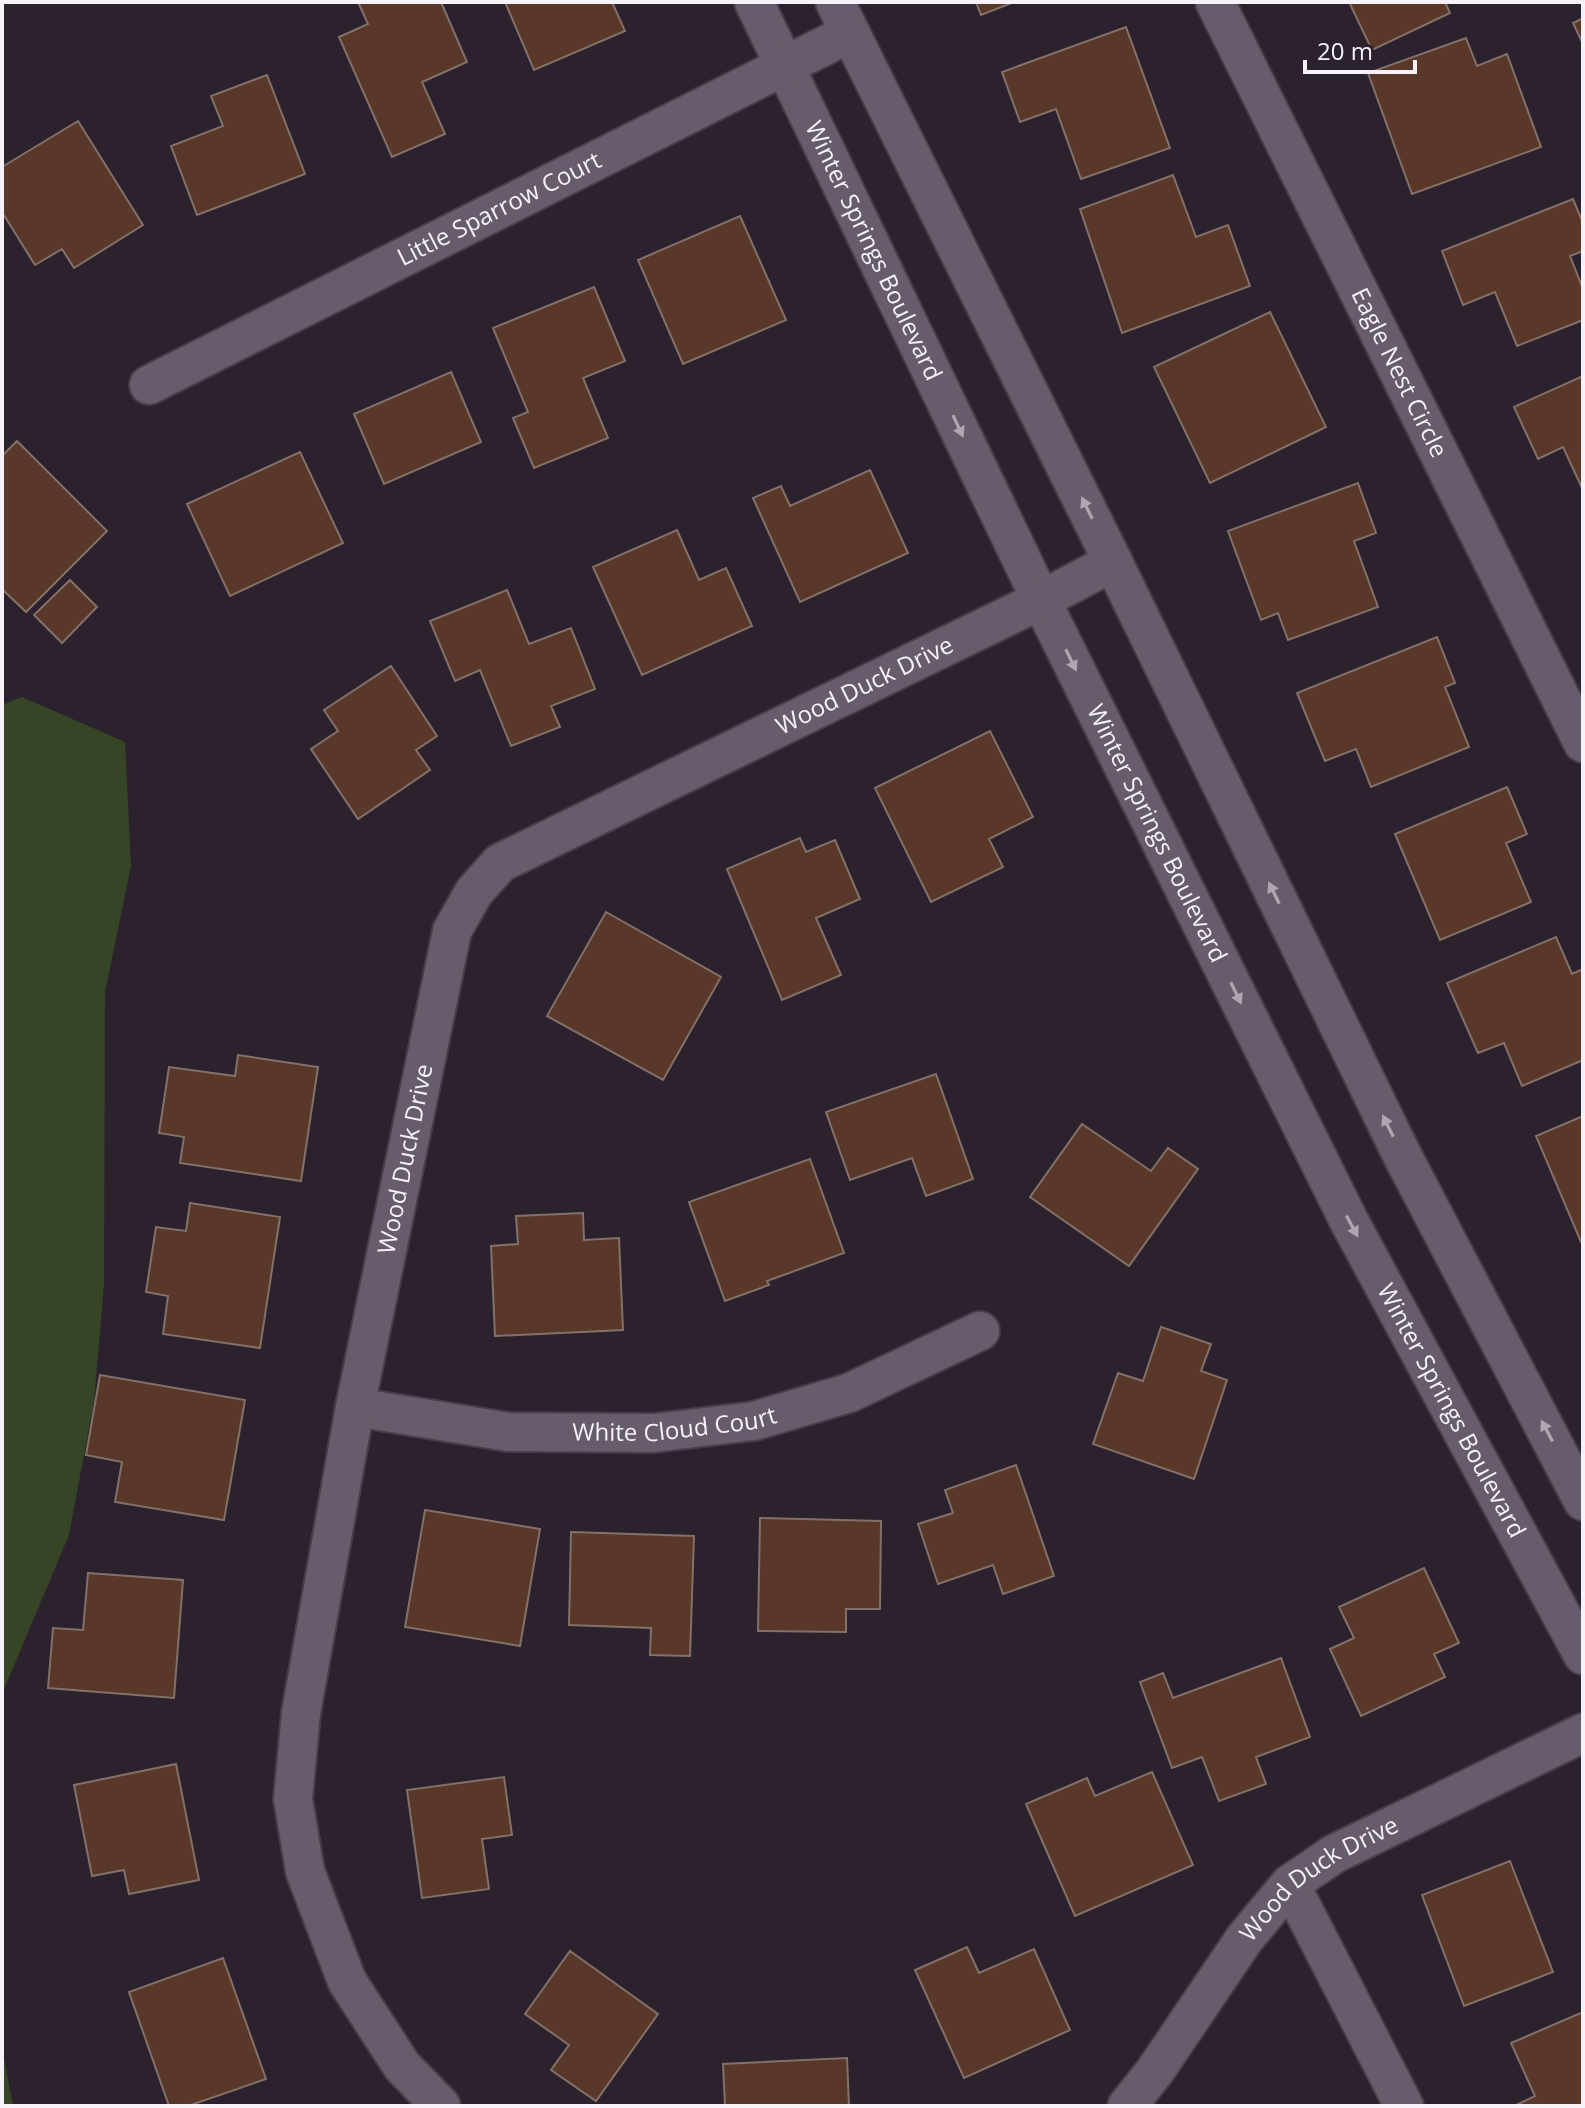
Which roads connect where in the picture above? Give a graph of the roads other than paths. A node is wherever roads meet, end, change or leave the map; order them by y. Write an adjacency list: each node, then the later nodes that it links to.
1 (754, 2): 4 (street, Winter Springs Boulevard)
2 (1215, 2): 8 (street, Eagle Nest Circle)
3 (842, 17): 4 (street, Little Sparrow Court); 6 (street, one-way to 3)
4 (785, 63): 5 (street, Little Sparrow Court); 7 (street, Winter Springs Boulevard, one-way to 7)
5 (149, 385)
6 (1113, 562): 7 (street, Wood Duck Drive); 11 (street, one-way to 6)
7 (1041, 600): 10 (street, Wood Duck Drive); 12 (street, Winter Springs Boulevard, one-way to 12)
8 (1583, 743)
9 (980, 1331): 10 (street, White Cloud Court)
10 (355, 1407): 15 (street, Wood Duck Drive)
11 (1583, 1501)
12 (1583, 1655)
13 (1583, 1733): 14 (street, Wood Duck Drive)
14 (1290, 1884): 16 (street, Wood Duck Drive); 17 (street)
15 (441, 2106)
16 (1127, 2106)
17 (1404, 2106)

